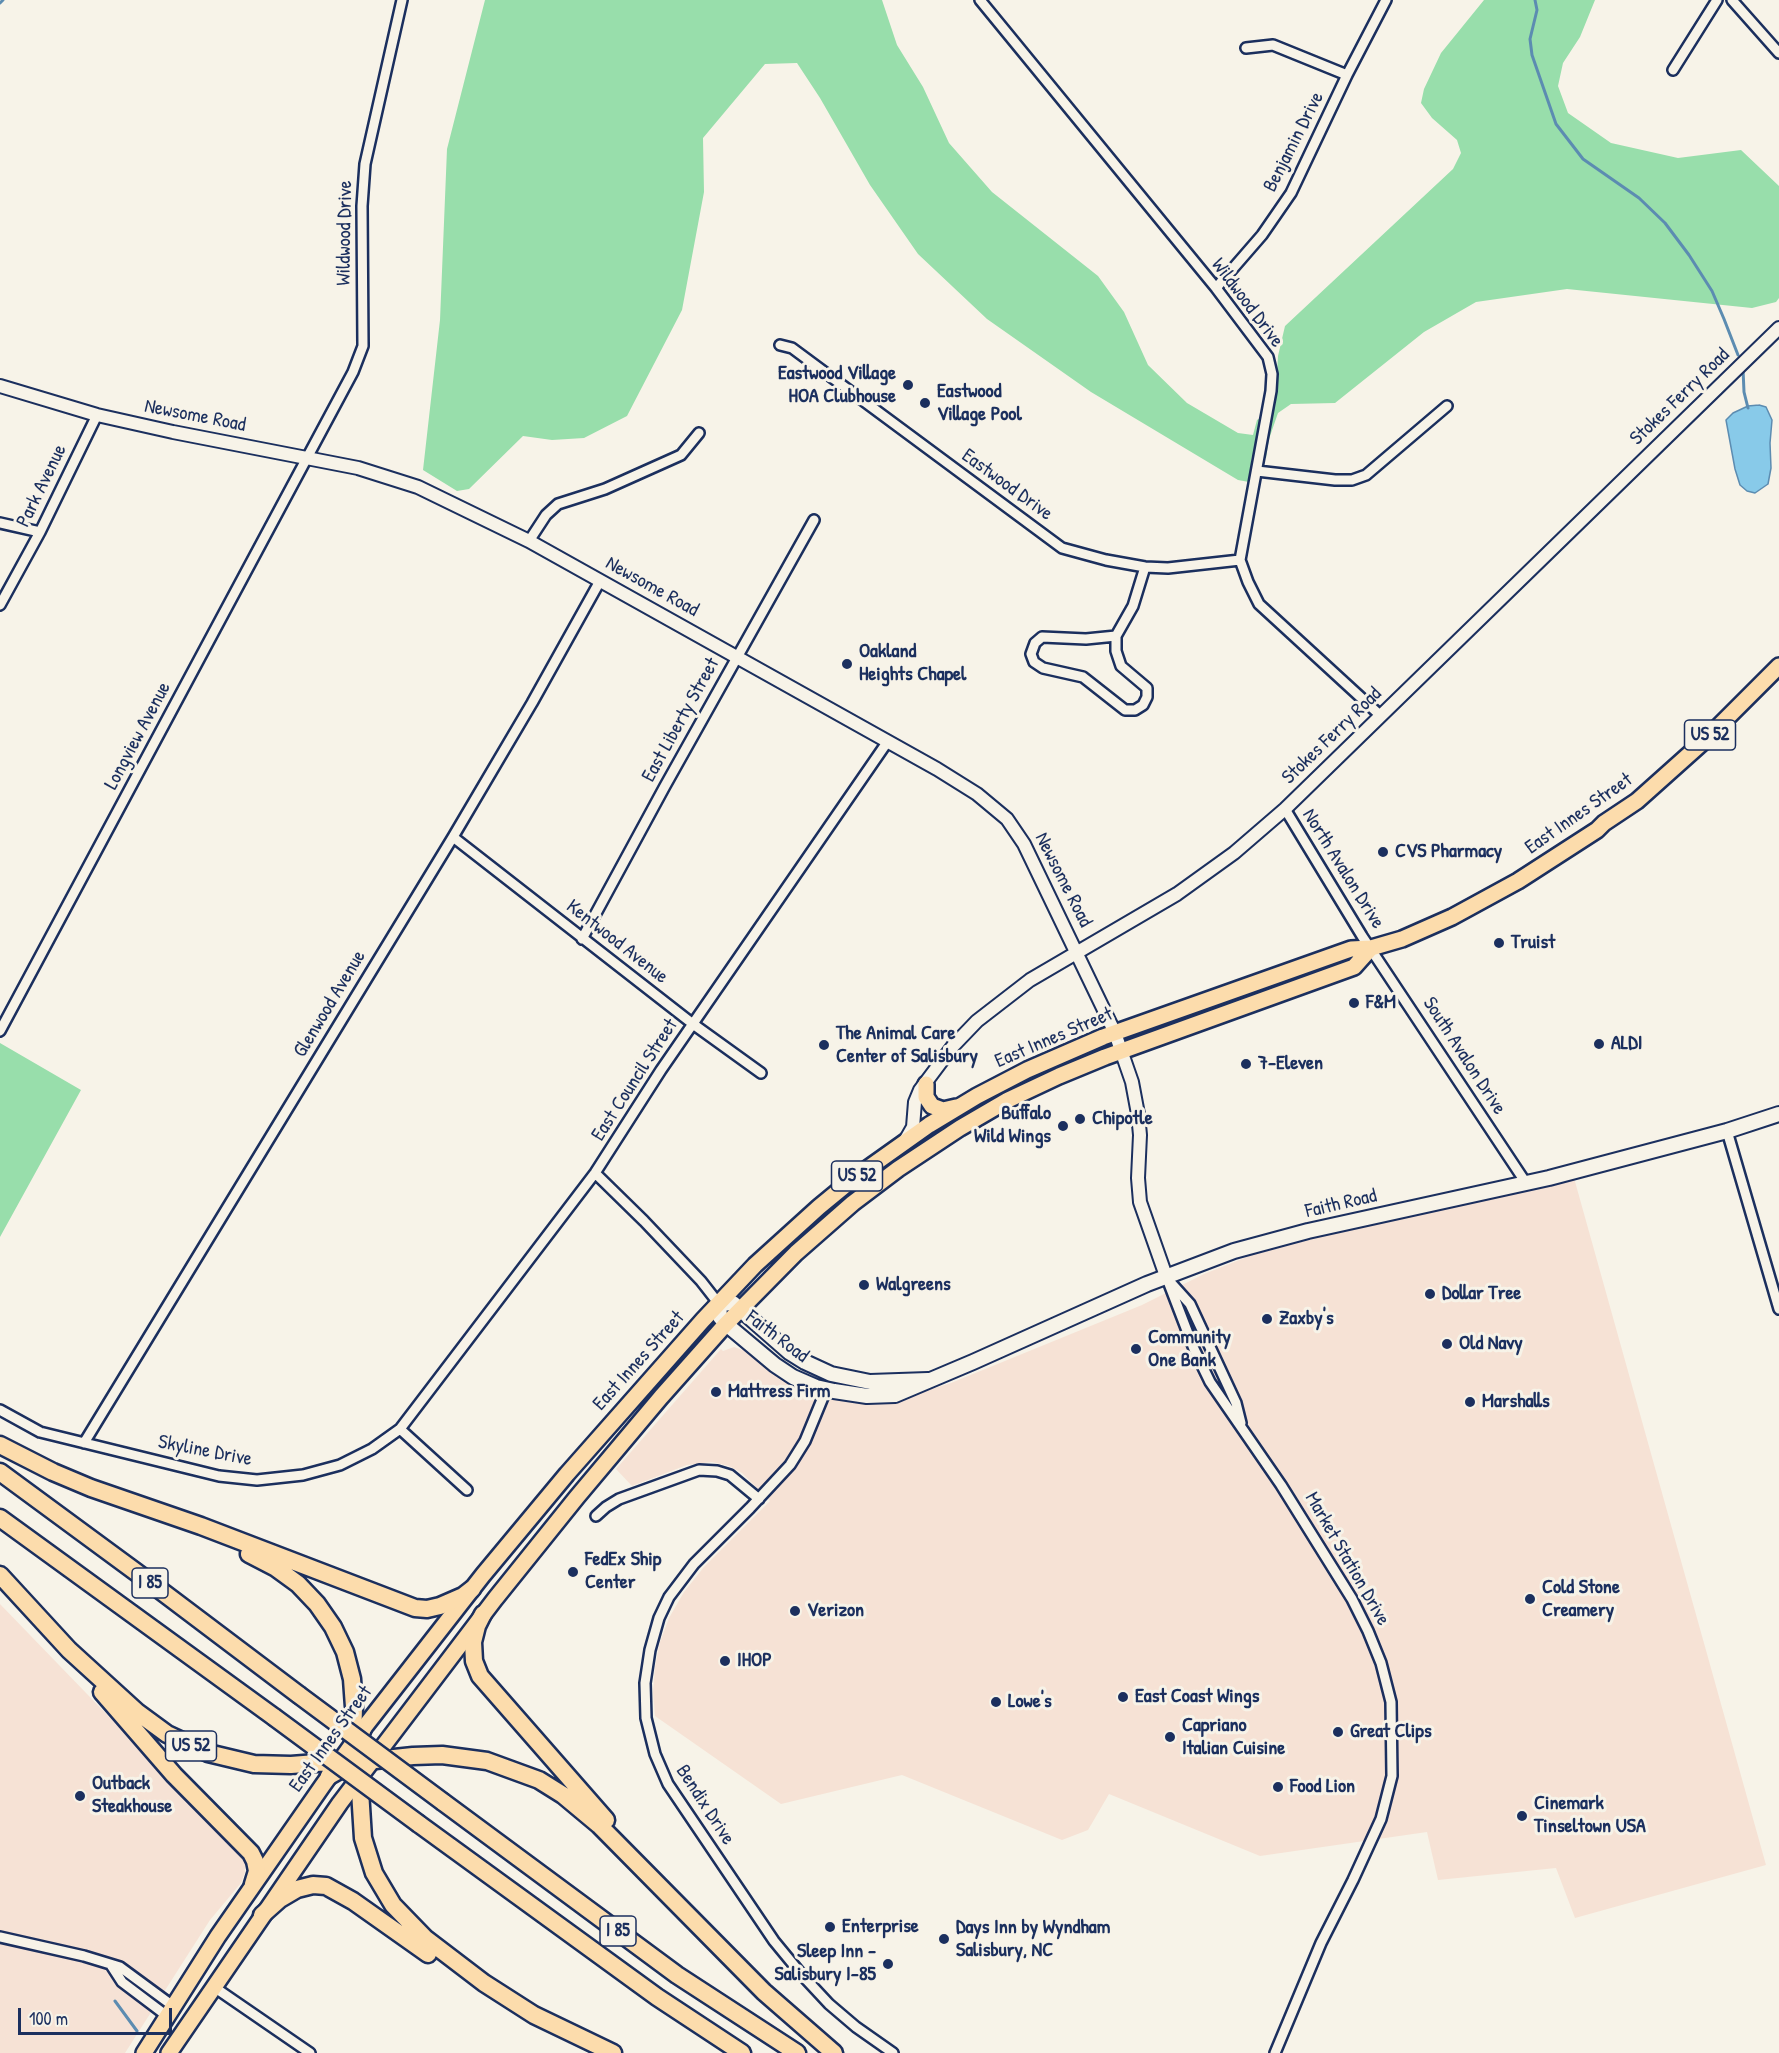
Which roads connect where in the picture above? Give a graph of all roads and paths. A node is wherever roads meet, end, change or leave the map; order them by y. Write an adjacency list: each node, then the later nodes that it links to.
1 (402, 0): 17 (street, Wildwood Drive)
2 (980, 0): 10 (street, Wildwood Drive)
3 (1386, 0): 9 (street, Benjamin Drive)
4 (1717, 0): 8 (street)
5 (1732, 0): 7 (street)
6 (1246, 48): 9 (street)
7 (1779, 53)
8 (1673, 70)
9 (1347, 75): 10 (street, Benjamin Drive)
10 (1216, 288): 18 (street, Wildwood Drive)
11 (1779, 328): 30 (street, Stokes Ferry Road)
12 (782, 345): 24 (street, Eastwood Drive)
13 (0, 386): 15 (street, Newsome Road)
14 (1447, 406): 18 (street)
15 (97, 415): 17 (street, Newsome Road); 21 (street, Park Avenue)
16 (699, 433): 22 (street)
17 (309, 458): 22 (street, Newsome Road); 38 (street, Longview Avenue)
18 (1257, 471): 23 (street, Wildwood Drive)
19 (814, 520): 28 (street, East Liberty Street)
20 (0, 523): 21 (street)
21 (40, 532): 26 (street, Park Avenue)
22 (529, 541): 25 (street, Newsome Road)
23 (1240, 560): 24 (street, Eastwood Drive); 30 (street)
24 (1145, 567): 27 (street)
25 (600, 581): 28 (street, Newsome Road); 33 (street, Glenwood Avenue)
26 (0, 605)
27 (1116, 636): 27 (street)
28 (736, 656): 31 (street, Newsome Road); 34 (street, East Liberty Street)
29 (1779, 666): 35 (main road, East Innes Street / US 52)
30 (1381, 716): 32 (street, Stokes Ferry Road)
31 (888, 741): 36 (street, Newsome Road); 37 (street, East Council Street)
32 (1285, 809): 35 (street, North Avalon Drive); 36 (street, Stokes Ferry Road)
33 (453, 837): 34 (street, Kentwood Avenue); 59 (street, Glenwood Avenue)
34 (582, 939): 37 (street, Kentwood Avenue)
35 (1371, 948): 39 (main road, East Innes Street / US 52); 40 (main road, East Innes Street / US 52); 48 (street, South Avalon Drive)
36 (1077, 951): 39 (street, Newsome Road); 42 (street, Stokes Ferry Road)
37 (693, 1024): 41 (street, Kentwood Avenue); 47 (street, East Council Street)
38 (0, 1031)
39 (1115, 1033): 40 (street, Newsome Road); 43 (main road, East Innes Street / US 52)
40 (1122, 1051): 49 (street, Market Station Drive); 52 (main road, East Innes Street / US 52)
41 (761, 1073)
42 (926, 1084): 43 (main road); 46 (street, Stokes Ferry Road)
43 (961, 1105): 46 (main road, East Innes Street / US 52)
44 (1779, 1114): 45 (main road, Faith Road)
45 (1727, 1131): 48 (main road, Faith Road); 51 (street)
46 (904, 1142): 50 (main road, East Innes Street / US 52)
47 (595, 1173): 50 (street, Faith Road); 57 (street, East Council Street)
48 (1526, 1183): 49 (main road, Faith Road)
49 (1166, 1276): 54 (main road, Faith Road); 58 (street, Market Station Drive); 58 (street, Market Station Drive)
50 (719, 1304): 52 (main road, Faith Road); 53 (main road, Faith Road); 68 (main road, East Innes Street / US 52)
51 (1779, 1309)
52 (739, 1310): 53 (main road, East Innes Street / US 52); 54 (main road, Faith Road)
53 (726, 1324): 55 (main road, Faith Road); 69 (main road, East Innes Street / US 52)
54 (928, 1380): 55 (main road, Faith Road)
55 (826, 1390): 63 (street, Bendix Drive)
56 (0, 1410): 59 (street, Skyline Drive)
57 (400, 1429): 59 (street, Skyline Drive); 62 (street)
58 (1244, 1431): 89 (street, Market Station Drive)
59 (84, 1443)
60 (0, 1445): 64 (highway, US 52)
61 (0, 1472): 86 (highway, I 85, bridge)
62 (467, 1490)
63 (759, 1499): 65 (street); 88 (street, Bendix Drive)
64 (141, 1506): 68 (highway, US 52); 71 (highway)
65 (596, 1516)
66 (0, 1518): 85 (highway, I 85, bridge)
67 (0, 1575): 70 (highway, US 52)
68 (472, 1589): 71 (main road, East Innes Street)
69 (483, 1614): 72 (main road, East Innes Street / US 52); 75 (highway)
70 (43, 1623): 72 (highway, US 52); 74 (highway)
71 (358, 1735): 72 (highway)
72 (358, 1765): 73 (highway); 75 (highway); 76 (main road, East Innes Street); 80 (highway)
73 (329, 1776): 74 (main road, East Innes Street)
74 (253, 1884): 79 (main road, East Innes Street)
75 (685, 1911): 87 (highway)
76 (262, 1916): 78 (main road, East Innes Street); 80 (highway)
77 (0, 1937): 79 (street)
78 (214, 1987): 82 (main road, East Innes Street); 83 (street)
79 (170, 2011): 81 (main road, East Innes Street)
80 (534, 2015): 84 (highway)
81 (144, 2053)
82 (169, 2053)
83 (310, 2053)
84 (613, 2053)
85 (742, 2053)
86 (798, 2053)
87 (834, 2053)
88 (893, 2053)
89 (1275, 2053)

